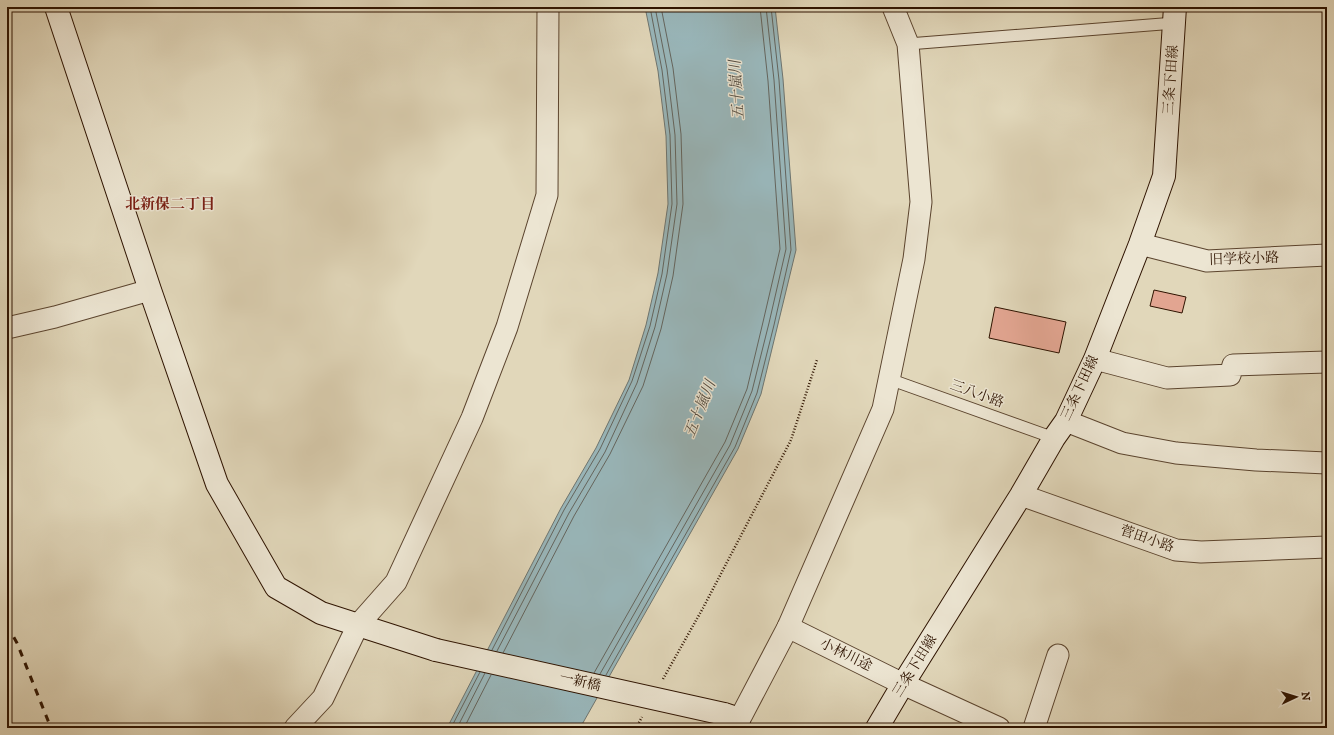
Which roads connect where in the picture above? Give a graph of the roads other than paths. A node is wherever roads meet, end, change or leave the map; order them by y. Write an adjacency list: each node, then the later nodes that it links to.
1 (56, 7): 8 (street, 一新橋)
2 (548, 7): 17 (street)
3 (893, 7): 5 (street)
4 (1175, 15): 5 (lane); 6 (street, 三条下田線)
5 (908, 44): 12 (street)
6 (1140, 244): 7 (street, 旧学校小路); 10 (street, 三条下田線)
7 (1327, 255)
8 (150, 290): 9 (street); 17 (street, 一新橋)
9 (7, 328)
10 (1095, 359): 11 (street); 13 (street, 三条下田線)
11 (1327, 362)
12 (889, 379): 13 (lane, 三八小路); 18 (street)
13 (1060, 429): 14 (street); 15 (street, 三条下田線)
14 (1327, 463)
15 (1021, 495): 16 (street, 菅田小路); 20 (street, 三条下田線)
16 (1327, 547)
17 (358, 625): 21 (street, 一新橋, bridge); 22 (street)
18 (788, 627): 20 (street, 小林川途); 21 (street)
19 (1058, 655): 25 (street)
20 (903, 684): 23 (street, 三条下田線); 24 (street, 小林川途)
21 (733, 720)
22 (295, 728)
23 (877, 728)
24 (999, 728)
25 (1034, 728)

